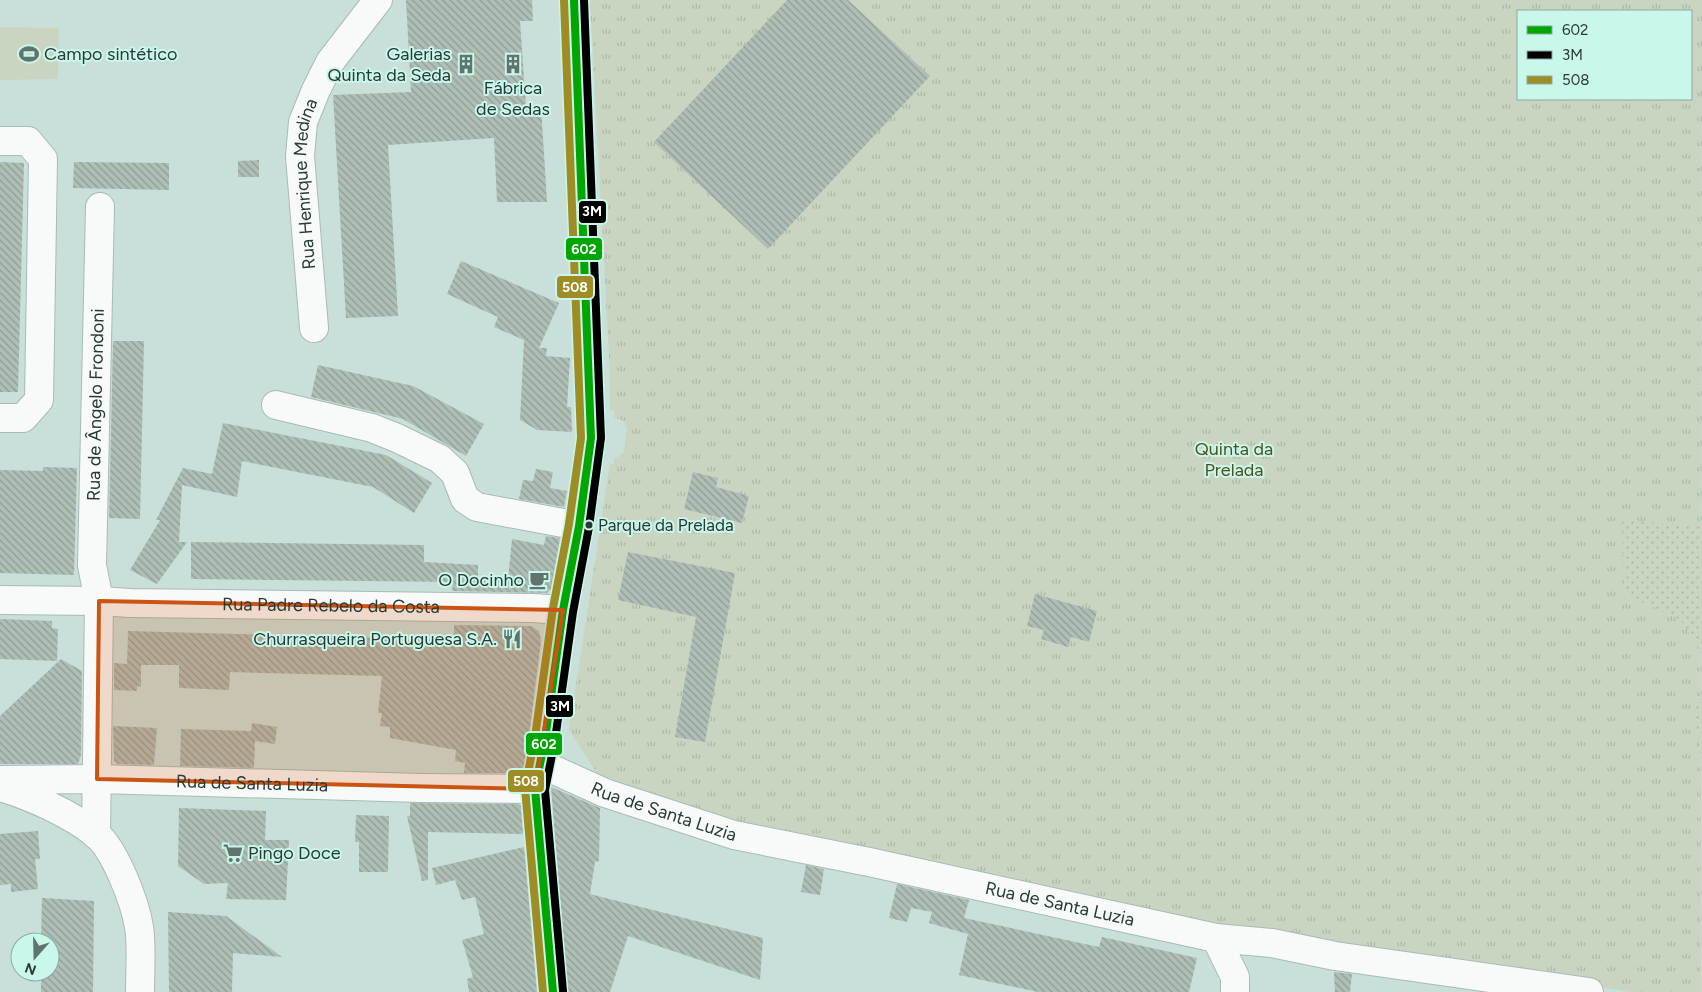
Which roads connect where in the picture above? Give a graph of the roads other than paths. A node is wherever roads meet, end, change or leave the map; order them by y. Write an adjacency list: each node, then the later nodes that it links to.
1 (378, 0): 5 (street, Rua Henrique Medina)
2 (574, 0): 8 (street)
3 (0, 141): 7 (street)
4 (100, 207): 10 (street, Rua de Ângelo Frondoni)
5 (314, 328)
6 (276, 405): 8 (street)
7 (0, 418)
8 (579, 526): 11 (street)
9 (0, 600): 10 (street, Rua Padre Rebelo da Costa)
10 (99, 601): 11 (street, Rua Padre Rebelo da Costa); 13 (street, Rua de Ângelo Frondoni)
11 (563, 610): 12 (street)
12 (538, 776): 13 (street, Rua de Santa Luzia); 17 (street, Rua de Santa Luzia); 19 (street)
13 (97, 779): 14 (street, Rua de Santa Luzia); 16 (street, Rua de Ângelo Frondoni)
14 (0, 780)
15 (0, 787): 16 (street)
16 (96, 835): 18 (street)
17 (1216, 938): 20 (street); 21 (street, Rua de Santa Luzia)
18 (140, 992)
19 (553, 992)
20 (1235, 992)
21 (1589, 992)

